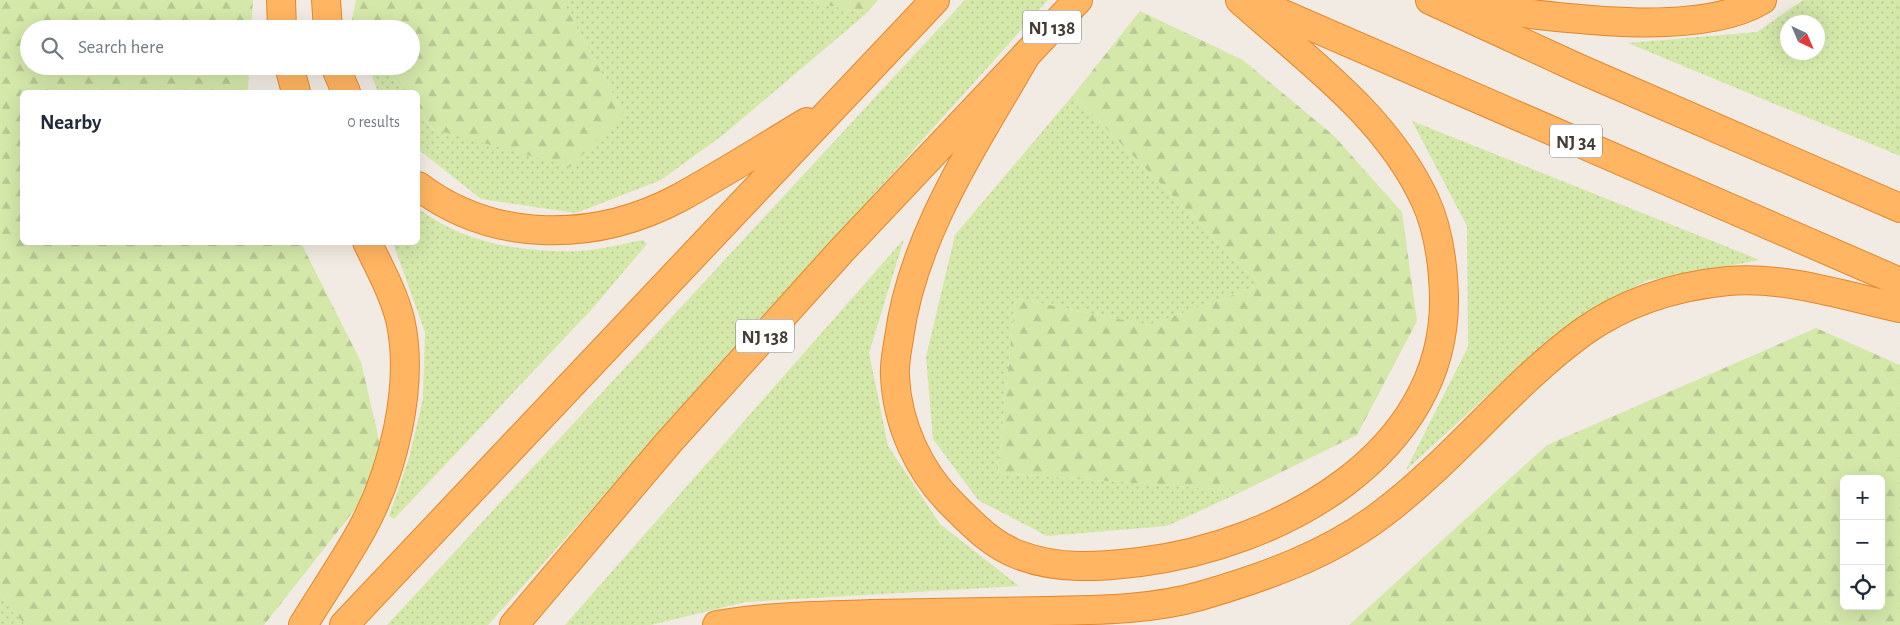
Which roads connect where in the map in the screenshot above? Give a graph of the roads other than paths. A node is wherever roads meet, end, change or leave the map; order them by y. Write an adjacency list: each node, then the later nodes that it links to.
1 (281, 0): 9 (highway)
2 (326, 0): 10 (highway)
3 (935, 0): 16 (highway)
4 (1078, 0): 11 (highway, NJ 138)
5 (1240, 0): 11 (highway)
6 (1251, 0): 20 (highway, NJ 34)
7 (1762, 0): 8 (highway)
8 (1432, 1): 18 (highway)
9 (282, 20)
10 (327, 20)
11 (1026, 55): 24 (highway, NJ 138)
12 (291, 75): 14 (highway)
13 (339, 75): 15 (highway)
14 (295, 90)
15 (345, 90)
16 (836, 104): 17 (highway); 23 (highway)
17 (420, 187)
18 (1900, 208)
19 (368, 245): 22 (highway)
20 (1900, 282)
21 (1900, 308): 25 (highway)
22 (303, 625)
23 (344, 625)
24 (514, 625)
25 (717, 625)

